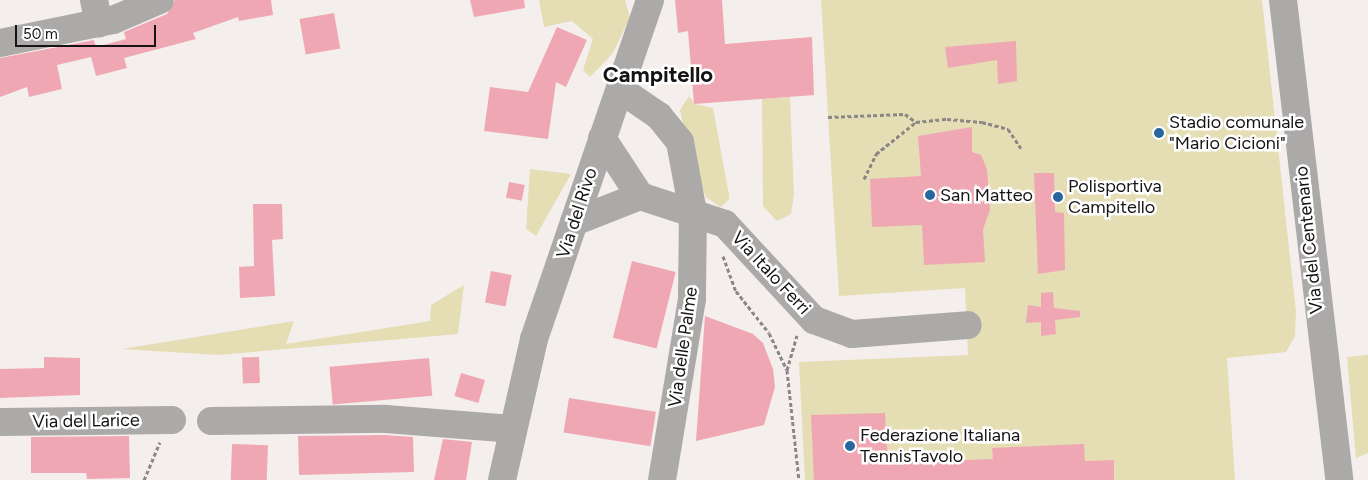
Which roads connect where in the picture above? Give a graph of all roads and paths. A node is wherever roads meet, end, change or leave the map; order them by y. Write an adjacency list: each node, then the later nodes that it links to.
1 (160, 0): 4 (street)
2 (650, 0): 6 (street, Via del Rivo)
3 (1282, 0): 25 (street, Via del Centenario)
4 (96, 11): 5 (street)
5 (0, 43)
6 (621, 90): 9 (street, Via del Rivo); 13 (street, Via delle Palme)
7 (828, 117): 8 (path)
8 (916, 122): 10 (path); 11 (path)
9 (602, 138): 12 (street); 14 (street, Via del Rivo)
10 (1021, 148)
11 (864, 179)
12 (640, 196): 13 (street); 14 (street)
13 (693, 212): 16 (street, Via Italo Ferri); 23 (street, Via delle Palme)
14 (574, 222): 20 (street, Via del Rivo)
15 (721, 251): 24 (path)
16 (968, 325)
17 (172, 420): 19 (street, Via del Larice); 21 (path)
18 (211, 421): 20 (street)
19 (0, 422)
20 (512, 429): 22 (street, Via del Rivo)
21 (144, 480)
22 (502, 480)
23 (662, 480)
24 (799, 480)
25 (1339, 480)

